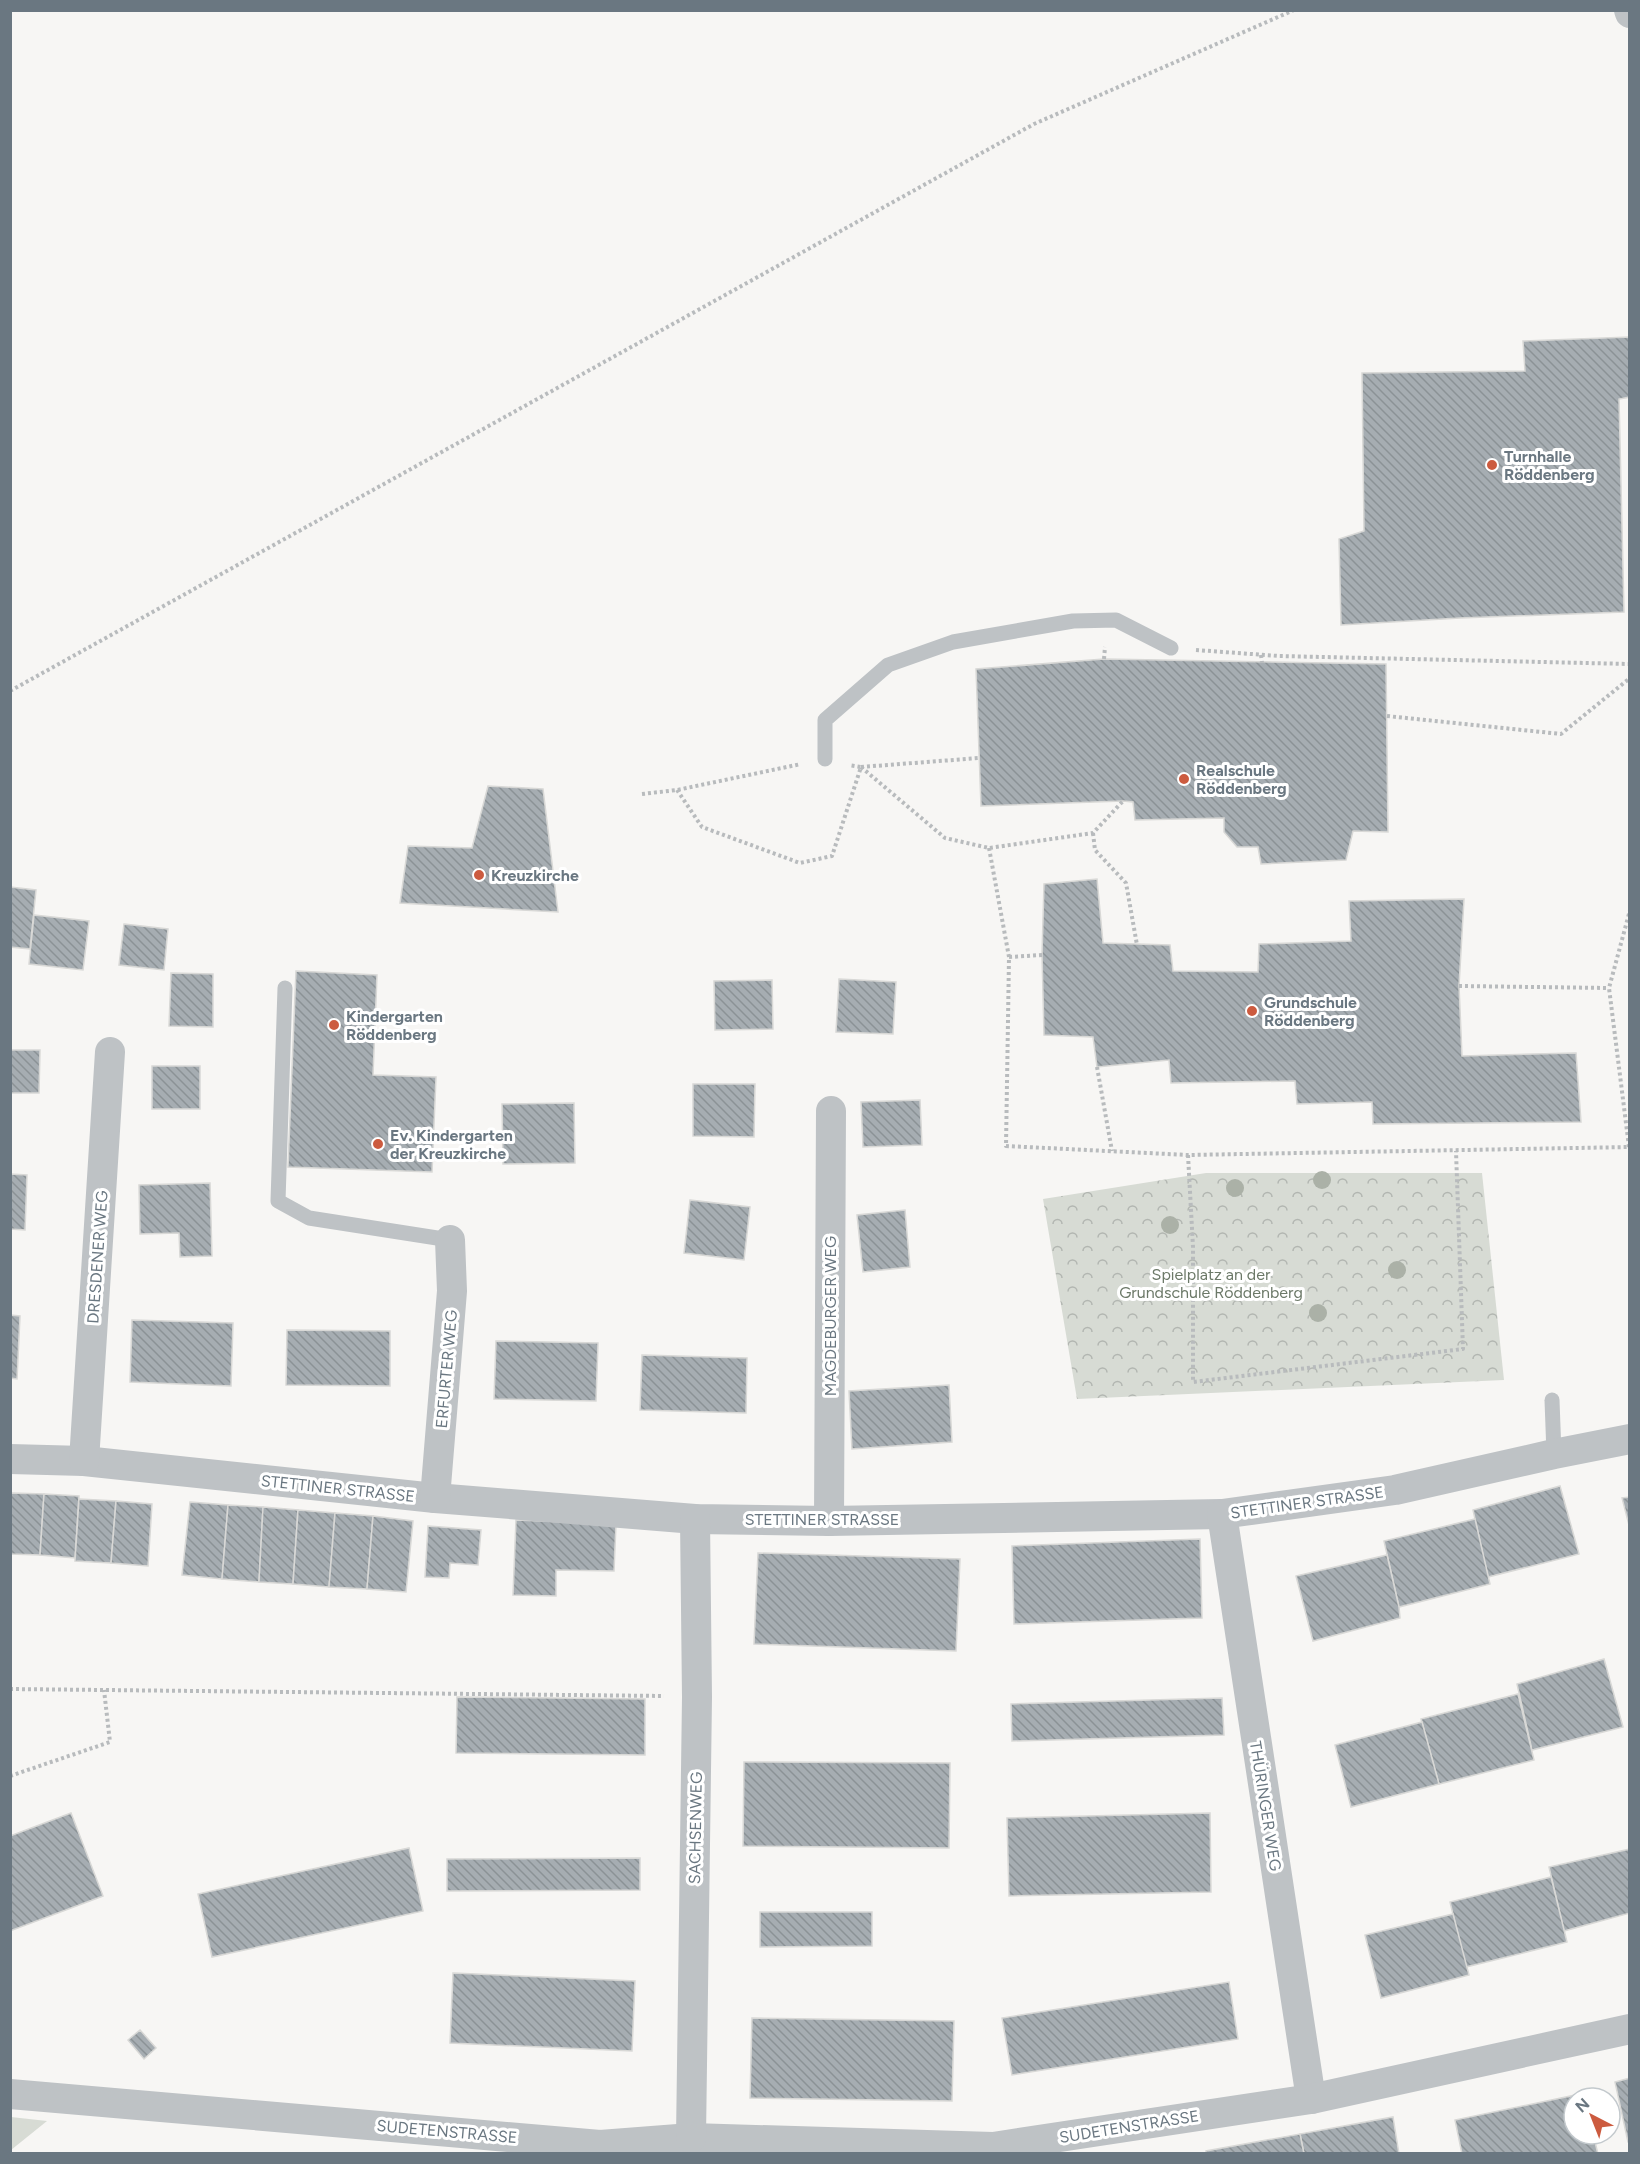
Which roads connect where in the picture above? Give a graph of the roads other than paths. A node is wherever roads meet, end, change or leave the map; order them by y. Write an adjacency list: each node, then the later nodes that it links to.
1 (1170, 648): 2 (lane)
2 (825, 759)
3 (285, 988): 6 (lane)
4 (110, 1052): 11 (street, DRESDENER WEG)
5 (831, 1112): 15 (street, MAGDEBURGER WEG)
6 (450, 1240): 12 (street, ERFURTER WEG)
7 (1551, 1400): 9 (lane)
8 (1629, 1440): 9 (street, STETTINER STRASSE)
9 (1554, 1454): 13 (street, STETTINER STRASSE)
10 (10, 1459): 11 (street, STETTINER STRASSE)
11 (84, 1461): 12 (street, STETTINER STRASSE)
12 (435, 1498): 14 (street, STETTINER STRASSE)
13 (1222, 1514): 15 (street, STETTINER STRASSE); 18 (street, THÜRINGER WEG)
14 (695, 1519): 15 (street, STETTINER STRASSE); 19 (street, SACHSENWEG)
15 (829, 1521)
16 (1629, 2028): 18 (street, SUDETENSTRASSE)
17 (10, 2094): 20 (street, SUDETENSTRASSE)
18 (1311, 2099): 19 (street, SUDETENSTRASSE)
19 (691, 2138): 20 (street, SUDETENSTRASSE)
20 (600, 2149)

